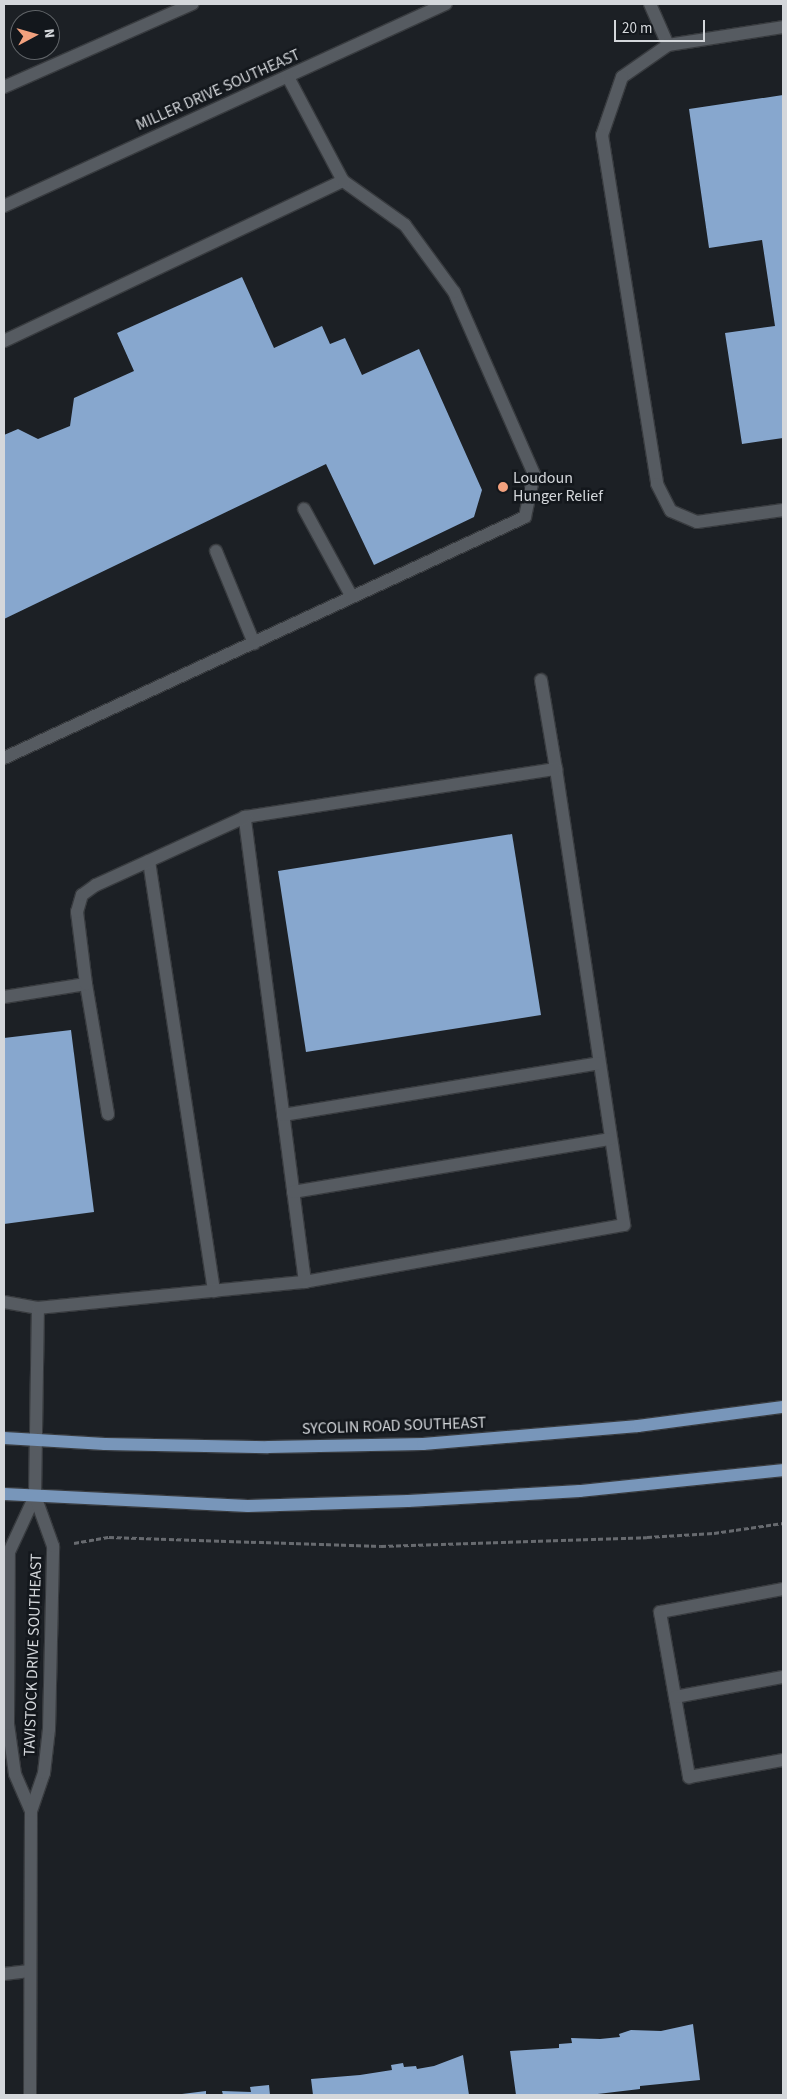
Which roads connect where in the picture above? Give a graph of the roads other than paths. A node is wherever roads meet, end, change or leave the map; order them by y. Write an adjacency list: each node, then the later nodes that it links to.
1 (192, 4): 7 (street)
2 (446, 4): 6 (street, MILLER DRIVE SOUTHEAST)
3 (650, 4): 5 (street)
4 (783, 27): 5 (street)
5 (668, 45): 12 (street)
6 (288, 76): 8 (street); 9 (street, MILLER DRIVE SOUTHEAST)
7 (4, 87)
8 (343, 181): 10 (street); 14 (street)
9 (4, 206)
10 (4, 341)
11 (304, 509): 14 (street)
12 (783, 510)
13 (216, 551): 15 (street)
14 (352, 597): 15 (street)
15 (254, 643): 17 (street)
16 (541, 680): 18 (street)
17 (4, 758)
18 (556, 769): 19 (street); 23 (street)
19 (245, 817): 20 (street); 25 (street)
20 (149, 861): 21 (street); 29 (street)
21 (86, 984): 22 (street); 24 (street)
22 (4, 997)
23 (600, 1063): 25 (street); 26 (street)
24 (108, 1114)
25 (283, 1115): 27 (street)
26 (610, 1139): 27 (street); 28 (street)
27 (293, 1192): 28 (street)
28 (305, 1282): 29 (street)
29 (214, 1291): 31 (street)
30 (4, 1302): 31 (street)
31 (38, 1308): 34 (street)
32 (783, 1407): 34 (main road, SYCOLIN ROAD SOUTHEAST)
33 (4, 1438): 34 (main road, SYCOLIN ROAD SOUTHEAST)
34 (37, 1441): 37 (street)
35 (783, 1470): 37 (main road)
36 (4, 1494): 37 (main road)
37 (35, 1496): 42 (street, TAVISTOCK DRIVE SOUTHEAST); 42 (street, TAVISTOCK DRIVE SOUTHEAST)
38 (783, 1590): 40 (street)
39 (783, 1677): 40 (street)
40 (675, 1697): 41 (street)
41 (783, 1760)
42 (31, 1812): 43 (street, TAVISTOCK DRIVE SOUTHEAST)
43 (30, 1971): 44 (street); 45 (street, TAVISTOCK DRIVE SOUTHEAST)
44 (4, 1974)
45 (30, 2095)

